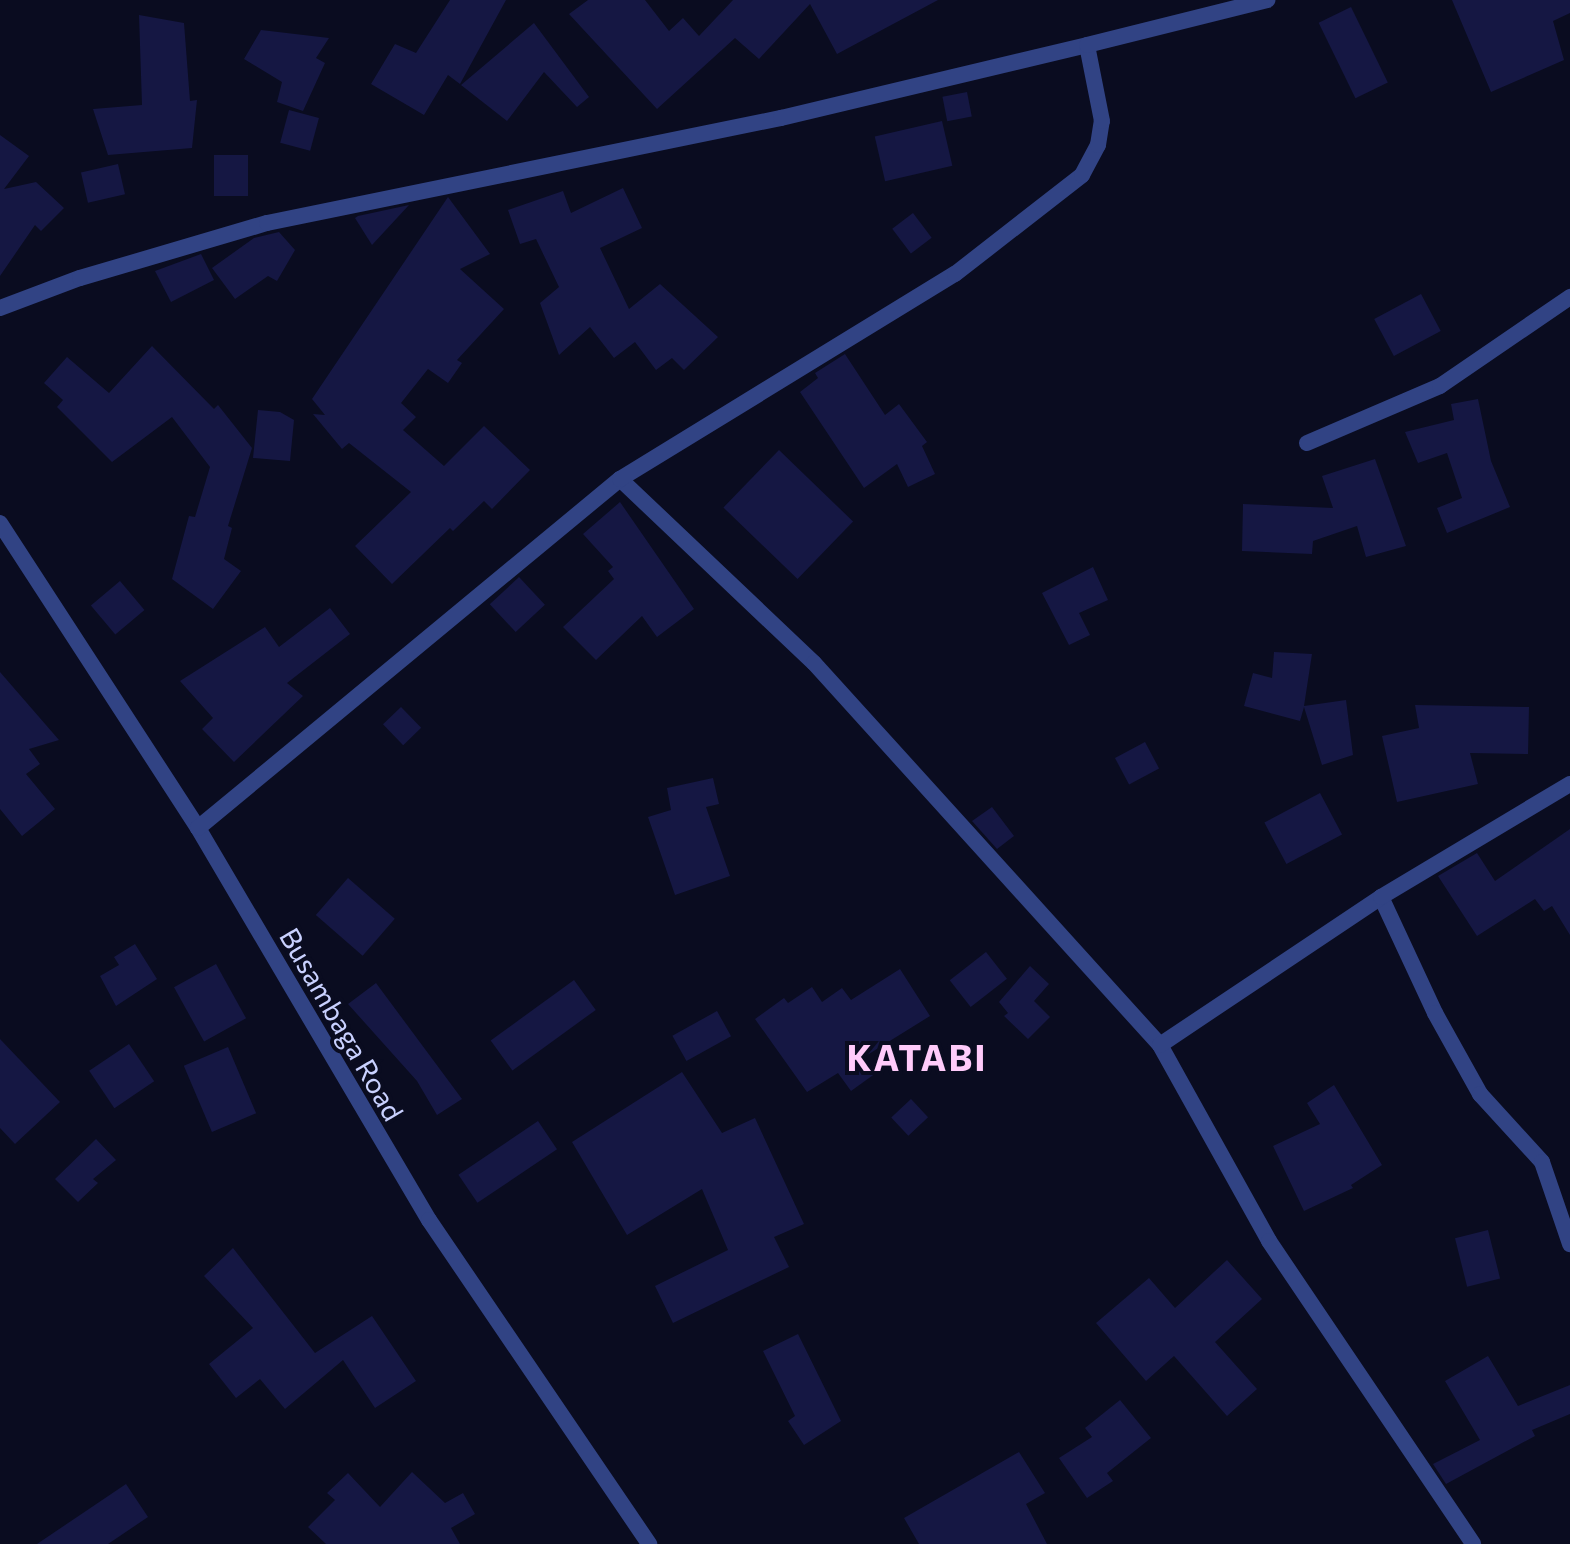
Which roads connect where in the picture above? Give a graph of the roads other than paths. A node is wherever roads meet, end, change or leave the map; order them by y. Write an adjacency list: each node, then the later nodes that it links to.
1 (1267, 0): 2 (street)
2 (1087, 45): 4 (street); 6 (street)
3 (1570, 297): 5 (street)
4 (0, 308)
5 (1307, 443)
6 (620, 479): 9 (street); 11 (street)
7 (0, 523): 9 (street, Busambaga Road)
8 (1570, 784): 10 (street)
9 (198, 828): 13 (street, Busambaga Road)
10 (1381, 897): 11 (street); 12 (street)
11 (1160, 1045): 14 (street)
12 (1570, 1244)
13 (649, 1544)
14 (1473, 1544)

